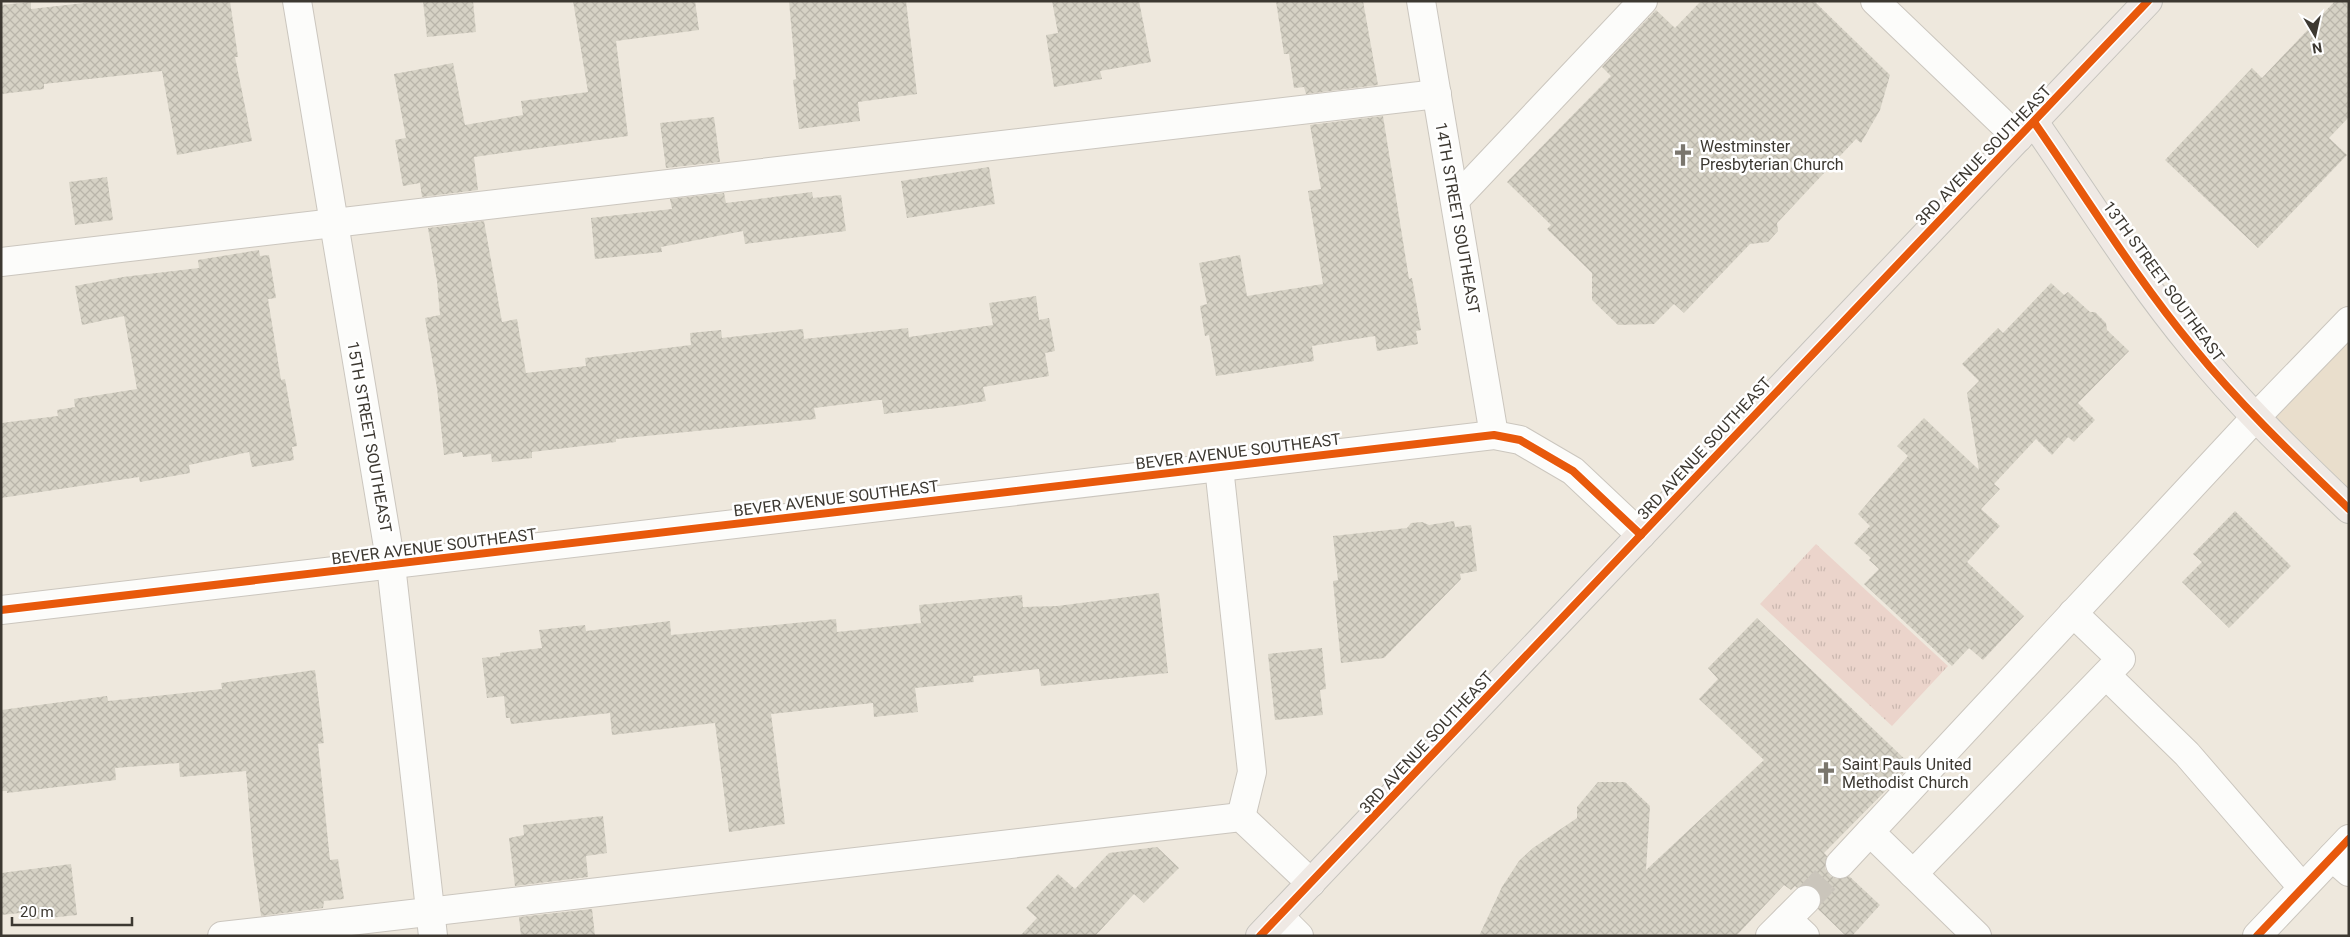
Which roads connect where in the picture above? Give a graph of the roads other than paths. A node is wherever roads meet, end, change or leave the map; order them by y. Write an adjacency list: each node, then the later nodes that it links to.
1 (296, 1): 9 (street, 15TH STREET SOUTHEAST)
2 (1421, 1): 6 (street, 14TH STREET SOUTHEAST)
3 (1643, 1): 8 (street)
4 (1874, 1): 7 (street)
5 (2148, 1): 7 (main road, 3RD AVENUE SOUTHEAST)
6 (1437, 94): 8 (street, 14TH STREET SOUTHEAST); 9 (street)
7 (2026, 130): 12 (main road, 13TH STREET SOUTHEAST); 16 (main road, 3RD AVENUE SOUTHEAST)
8 (1455, 200): 13 (street, 14TH STREET SOUTHEAST)
9 (334, 224): 10 (street); 17 (street, 15TH STREET SOUTHEAST)
10 (1, 262)
11 (2349, 321): 12 (street)
12 (2255, 418): 15 (main road, 13TH STREET SOUTHEAST); 19 (street)
13 (1494, 434): 14 (street, BEVER AVENUE SOUTHEAST); 16 (street, BEVER AVENUE SOUTHEAST)
14 (1219, 467): 17 (street, BEVER AVENUE SOUTHEAST); 21 (street)
15 (2349, 509)
16 (1641, 535): 26 (main road, 3RD AVENUE SOUTHEAST)
17 (391, 565): 18 (street, BEVER AVENUE SOUTHEAST); 30 (street, 15TH STREET SOUTHEAST)
18 (1, 610)
19 (2073, 613): 20 (street); 22 (street)
20 (2106, 675): 25 (street); 27 (street)
21 (1241, 817): 26 (street); 30 (street)
22 (1870, 832): 24 (street); 25 (street)
23 (2343, 856): 27 (street)
24 (1840, 864)
25 (1914, 874): 36 (street)
26 (1311, 883): 29 (main road, 3RD AVENUE SOUTHEAST)
27 (2302, 887): 32 (street)
28 (1806, 900): 31 (street)
29 (1279, 916): 34 (main road, 3RD AVENUE SOUTHEAST); 35 (street)
30 (431, 924): 33 (street)
31 (1788, 930)
32 (2264, 933)
33 (222, 936)
34 (1260, 936)
35 (1299, 936)
36 (1977, 936)

